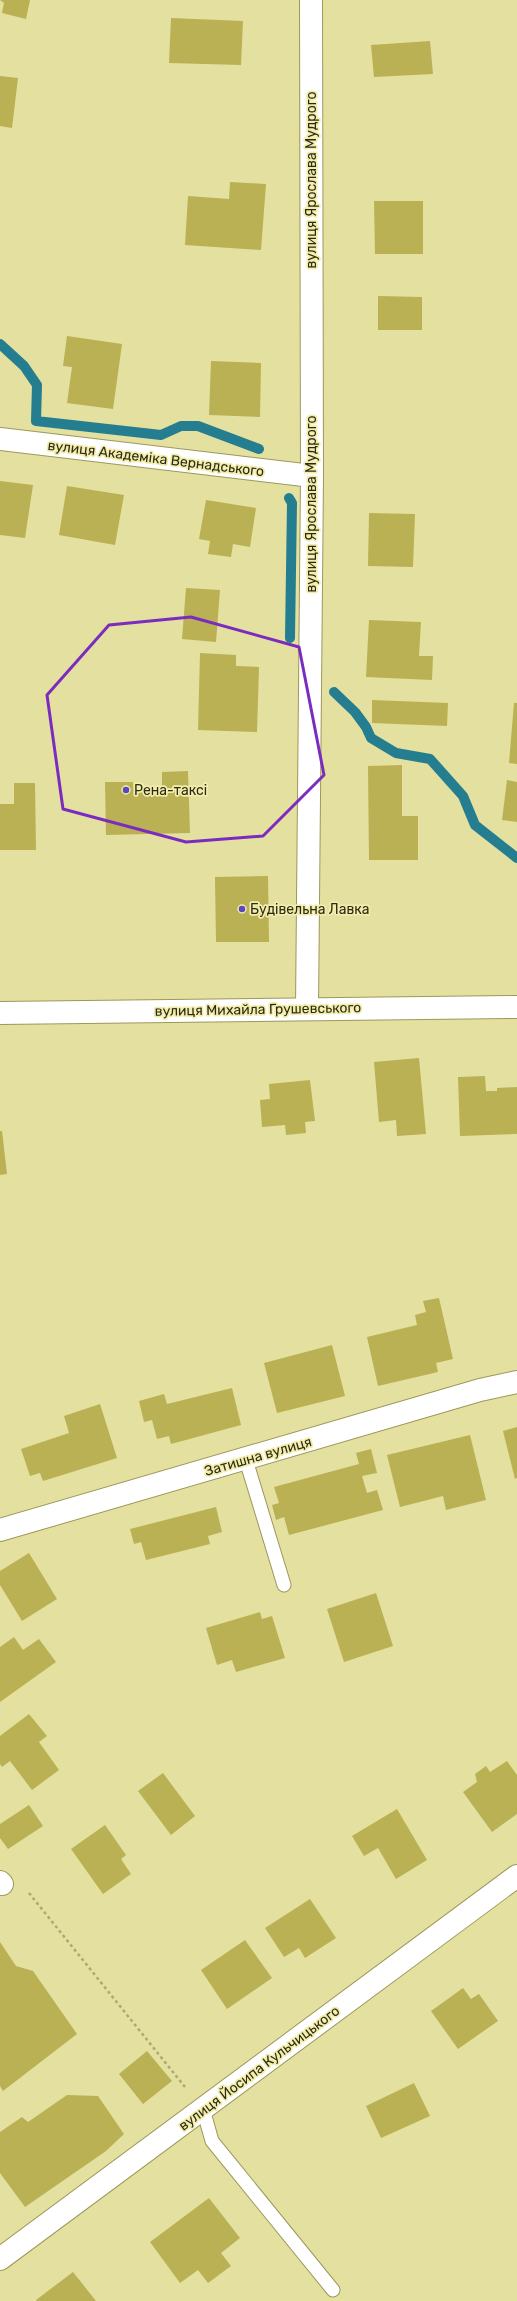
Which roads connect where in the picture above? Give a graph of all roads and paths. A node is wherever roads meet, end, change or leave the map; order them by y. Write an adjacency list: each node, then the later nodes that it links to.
1 (311, 0): 3 (street, вулиця Ярослава Мудрого)
2 (0, 439): 3 (street, вулиця Академіка Вернадського)
3 (312, 476): 5 (street, вулиця Ярослава Мудрого)
4 (517, 1007): 5 (street, вулиця Михайла Грушевського)
5 (307, 1008): 6 (street, вулиця Михайла Грушевського)
6 (0, 1013)
7 (517, 1382): 8 (street, Затишна вулиця)
8 (246, 1460): 9 (street, Затишна вулиця); 10 (lane)
9 (0, 1530)
10 (284, 1585)
11 (517, 1876): 13 (street, вулиця Йосипа Кульчицького)
12 (1, 1883): 13 (path)
13 (203, 2109): 14 (street, вулиця Йосипа Кульчицького); 15 (lane)
14 (0, 2259)
15 (333, 2290)

